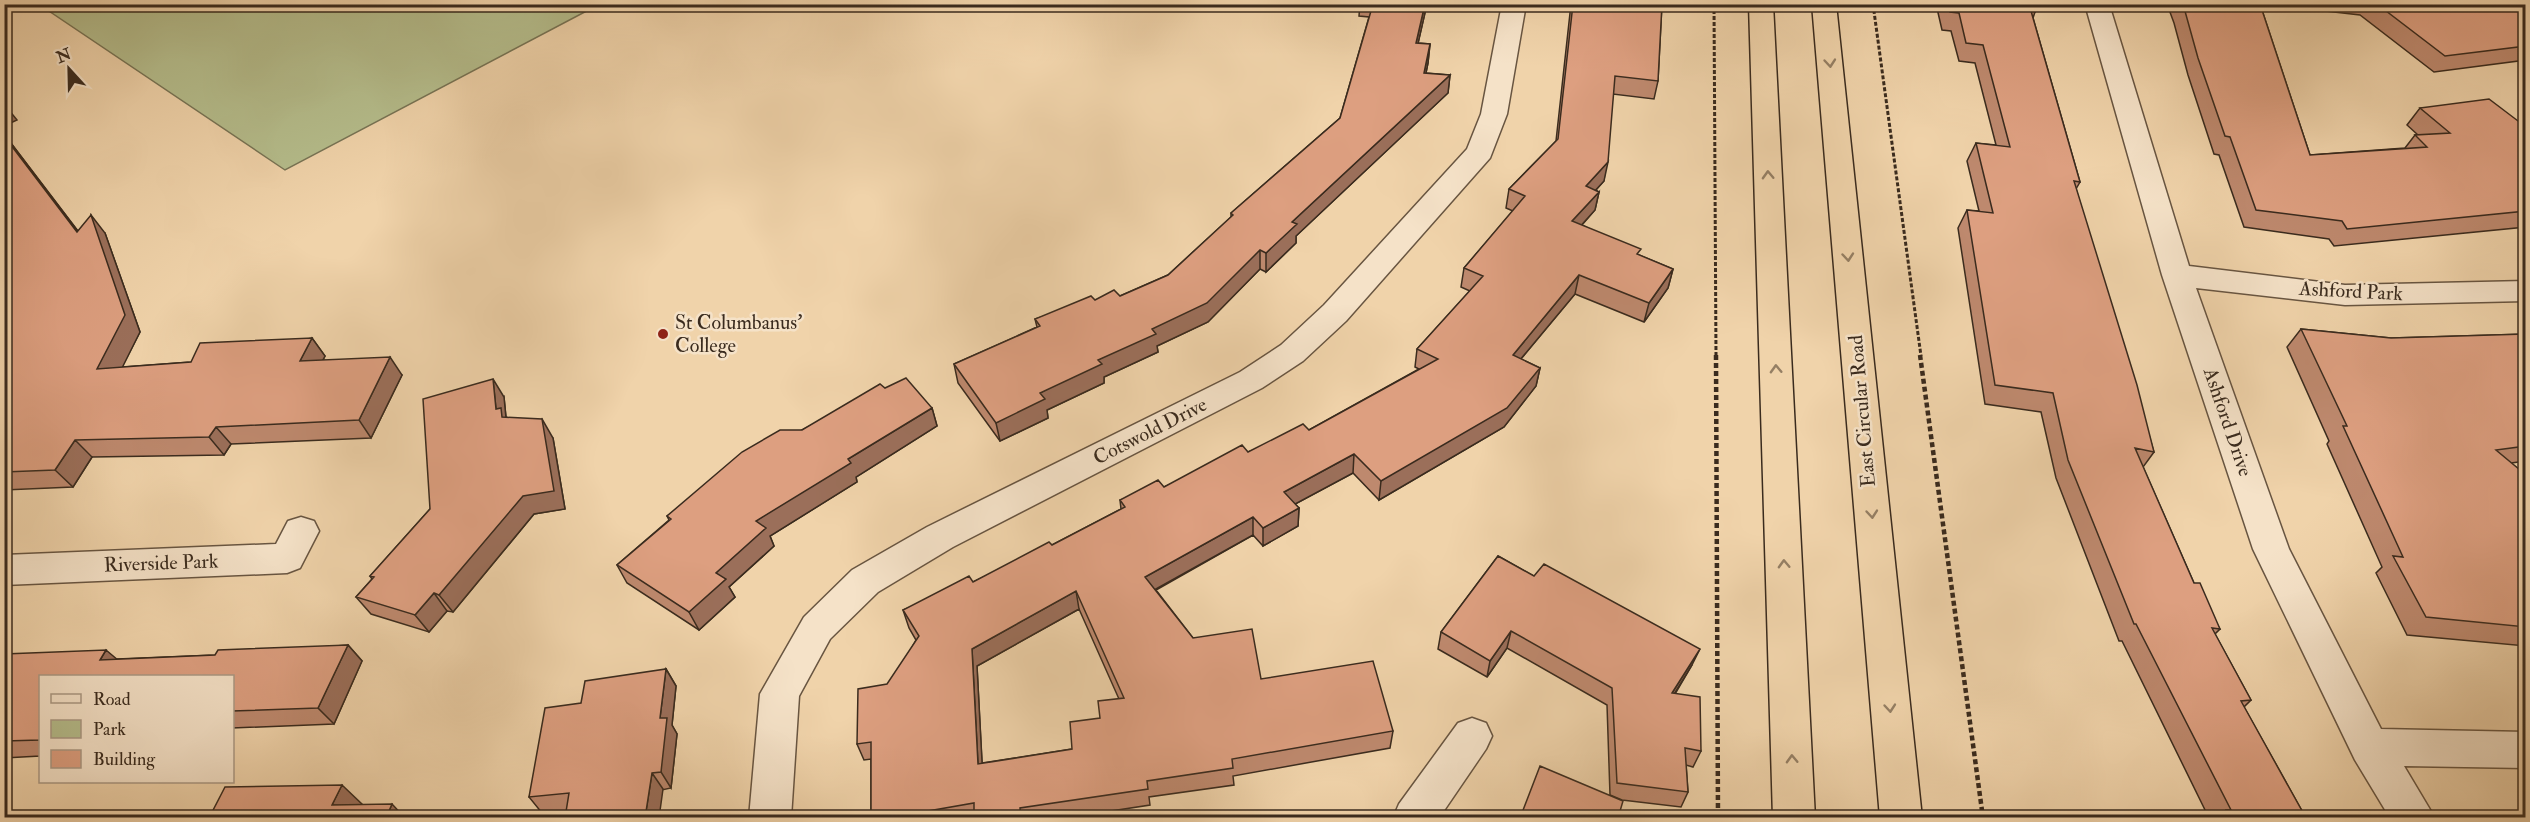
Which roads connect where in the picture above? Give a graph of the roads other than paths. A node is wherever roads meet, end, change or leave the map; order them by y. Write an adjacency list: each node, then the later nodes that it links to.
1 (1514, 4): 12 (street, Cotswold Drive)
2 (1761, 4): 14 (highway, one-way to 2)
3 (1824, 4): 15 (highway, East Circular Road, one-way to 15)
4 (2097, 4): 5 (street, Ashford Drive)
5 (2177, 275): 6 (street, Ashford Park); 10 (street, Ashford Drive)
6 (2526, 291)
7 (301, 531): 8 (street, Riverside Park)
8 (4, 570)
9 (1472, 736): 13 (street)
10 (2369, 747): 11 (street); 16 (street, Ashford Drive)
11 (2526, 750)
12 (770, 818)
13 (1414, 818)
14 (1794, 818)
15 (1901, 818)
16 (2414, 818)

